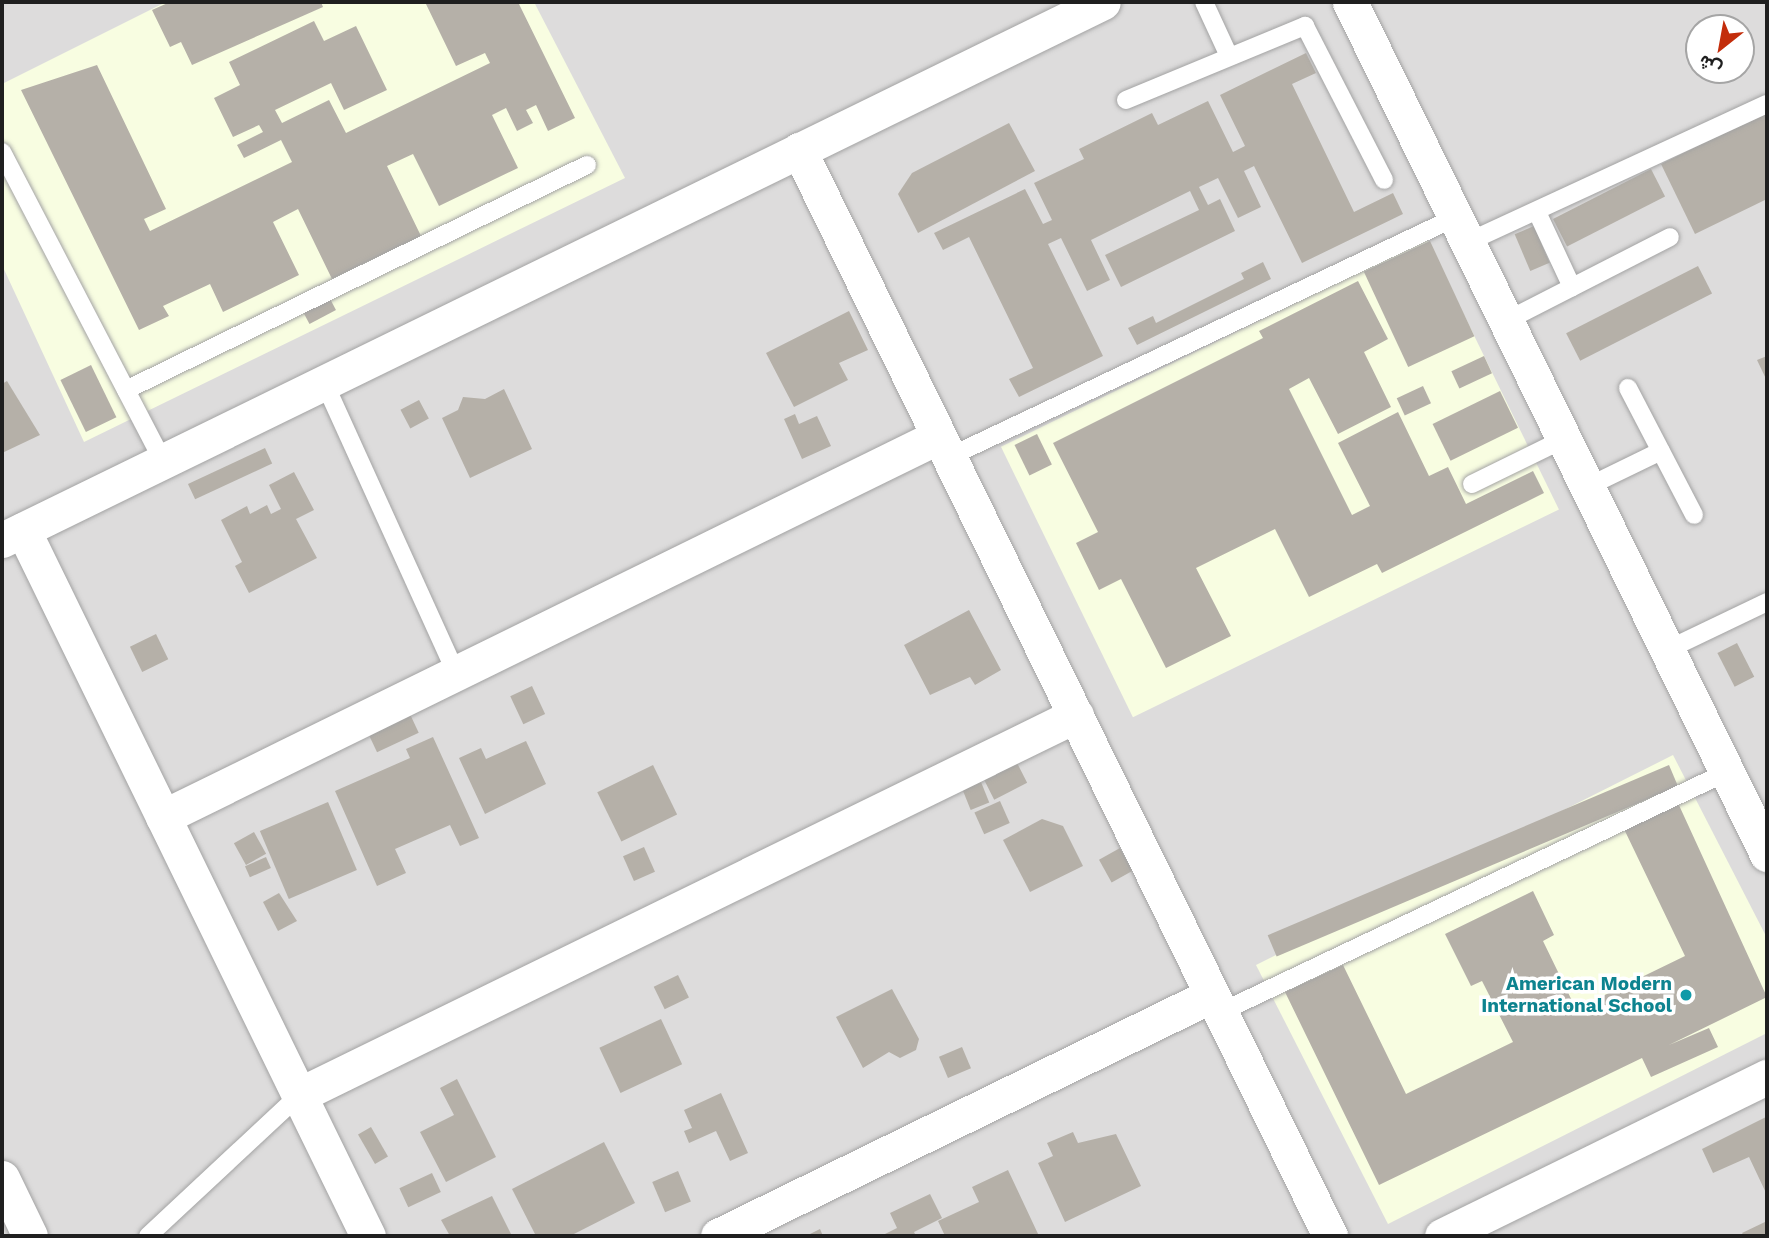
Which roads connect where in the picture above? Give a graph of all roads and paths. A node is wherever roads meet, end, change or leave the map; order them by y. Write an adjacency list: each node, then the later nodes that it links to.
1 (1103, 2): 7 (street)
2 (1204, 2): 4 (lane)
3 (1350, 2): 12 (street)
4 (1228, 54): 5 (lane); 10 (lane)
5 (1126, 100)
6 (1767, 104): 11 (lane)
7 (799, 150): 16 (street); 20 (street)
8 (2, 152): 18 (lane)
9 (587, 165): 18 (lane)
10 (1384, 180)
11 (1537, 212): 12 (lane); 14 (lane)
12 (1462, 230): 15 (street); 20 (lane)
13 (1670, 237): 14 (lane)
14 (1572, 287): 15 (lane)
15 (1506, 321): 19 (street)
16 (324, 382): 22 (street); 29 (lane)
17 (1628, 388): 21 (lane)
18 (126, 390): 22 (lane)
19 (1564, 439): 23 (lane); 24 (street)
20 (944, 447): 29 (street); 30 (street)
21 (1661, 451): 24 (lane); 25 (lane)
22 (163, 461): 26 (street)
23 (1472, 484)
24 (1587, 487): 28 (street)
25 (1694, 515)
26 (12, 535): 32 (street)
27 (1767, 601): 28 (lane)
28 (1667, 650): 31 (street)
29 (456, 673): 32 (street)
30 (1076, 715): 34 (street); 36 (street)
31 (1727, 772): 33 (street); 34 (lane)
32 (163, 817): 36 (street)
33 (1767, 854)
34 (1217, 1003): 41 (street); 42 (street)
35 (1767, 1077): 43 (street)
36 (299, 1095): 39 (lane); 40 (street)
37 (2, 1178): 38 (street)
38 (30, 1236)
39 (148, 1236)
40 (368, 1236)
41 (718, 1236)
42 (1331, 1236)
43 (1442, 1236)

